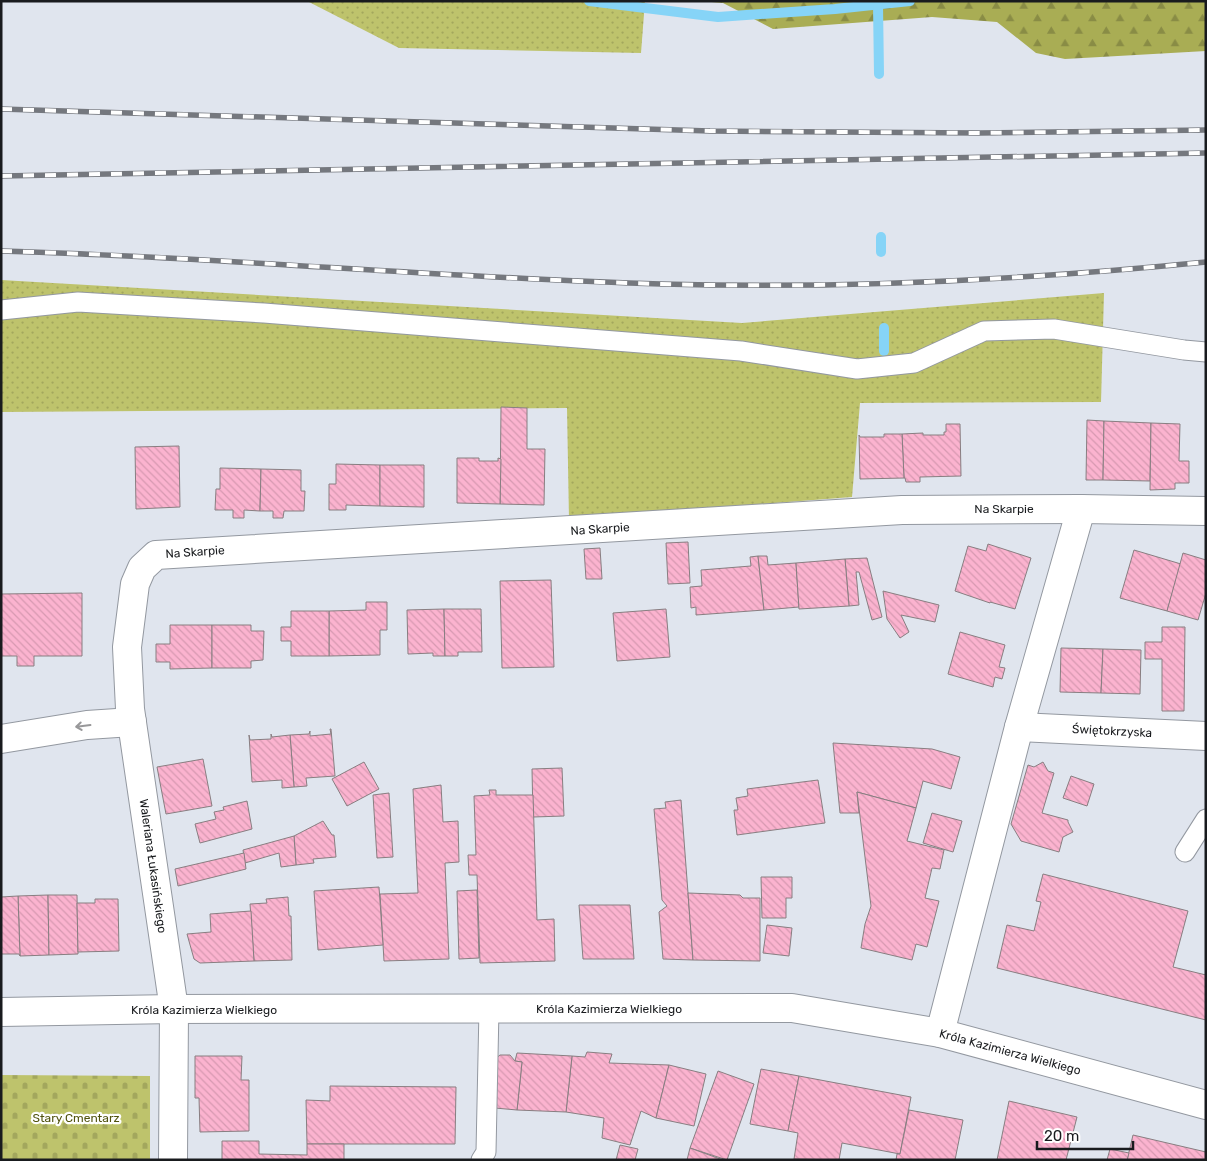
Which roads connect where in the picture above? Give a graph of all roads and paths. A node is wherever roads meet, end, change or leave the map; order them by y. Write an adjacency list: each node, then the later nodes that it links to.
1 (1, 310): 2 (lane)
2 (1206, 352)
3 (1081, 509): 4 (street, Na Skarpie); 5 (street, Na Skarpie); 6 (street)
4 (1206, 511)
5 (131, 715): 8 (street, one-way to 8); 11 (street, Waleriana Łukasińskiego)
6 (1019, 726): 7 (street, Świętokrzyska); 14 (street)
7 (1206, 736)
8 (1, 738)
9 (1206, 819): 10 (lane)
10 (1185, 852)
11 (174, 1009): 12 (street, Króla Kazimierza Wielkiego); 13 (street, Króla Kazimierza Wielkiego); 16 (street, Waleriana Łukasińskiego)
12 (489, 1009): 14 (street, Króla Kazimierza Wielkiego); 17 (lane)
13 (1, 1012)
14 (940, 1033): 15 (street, Króla Kazimierza Wielkiego)
15 (1206, 1105)
16 (173, 1160)
17 (481, 1160)

